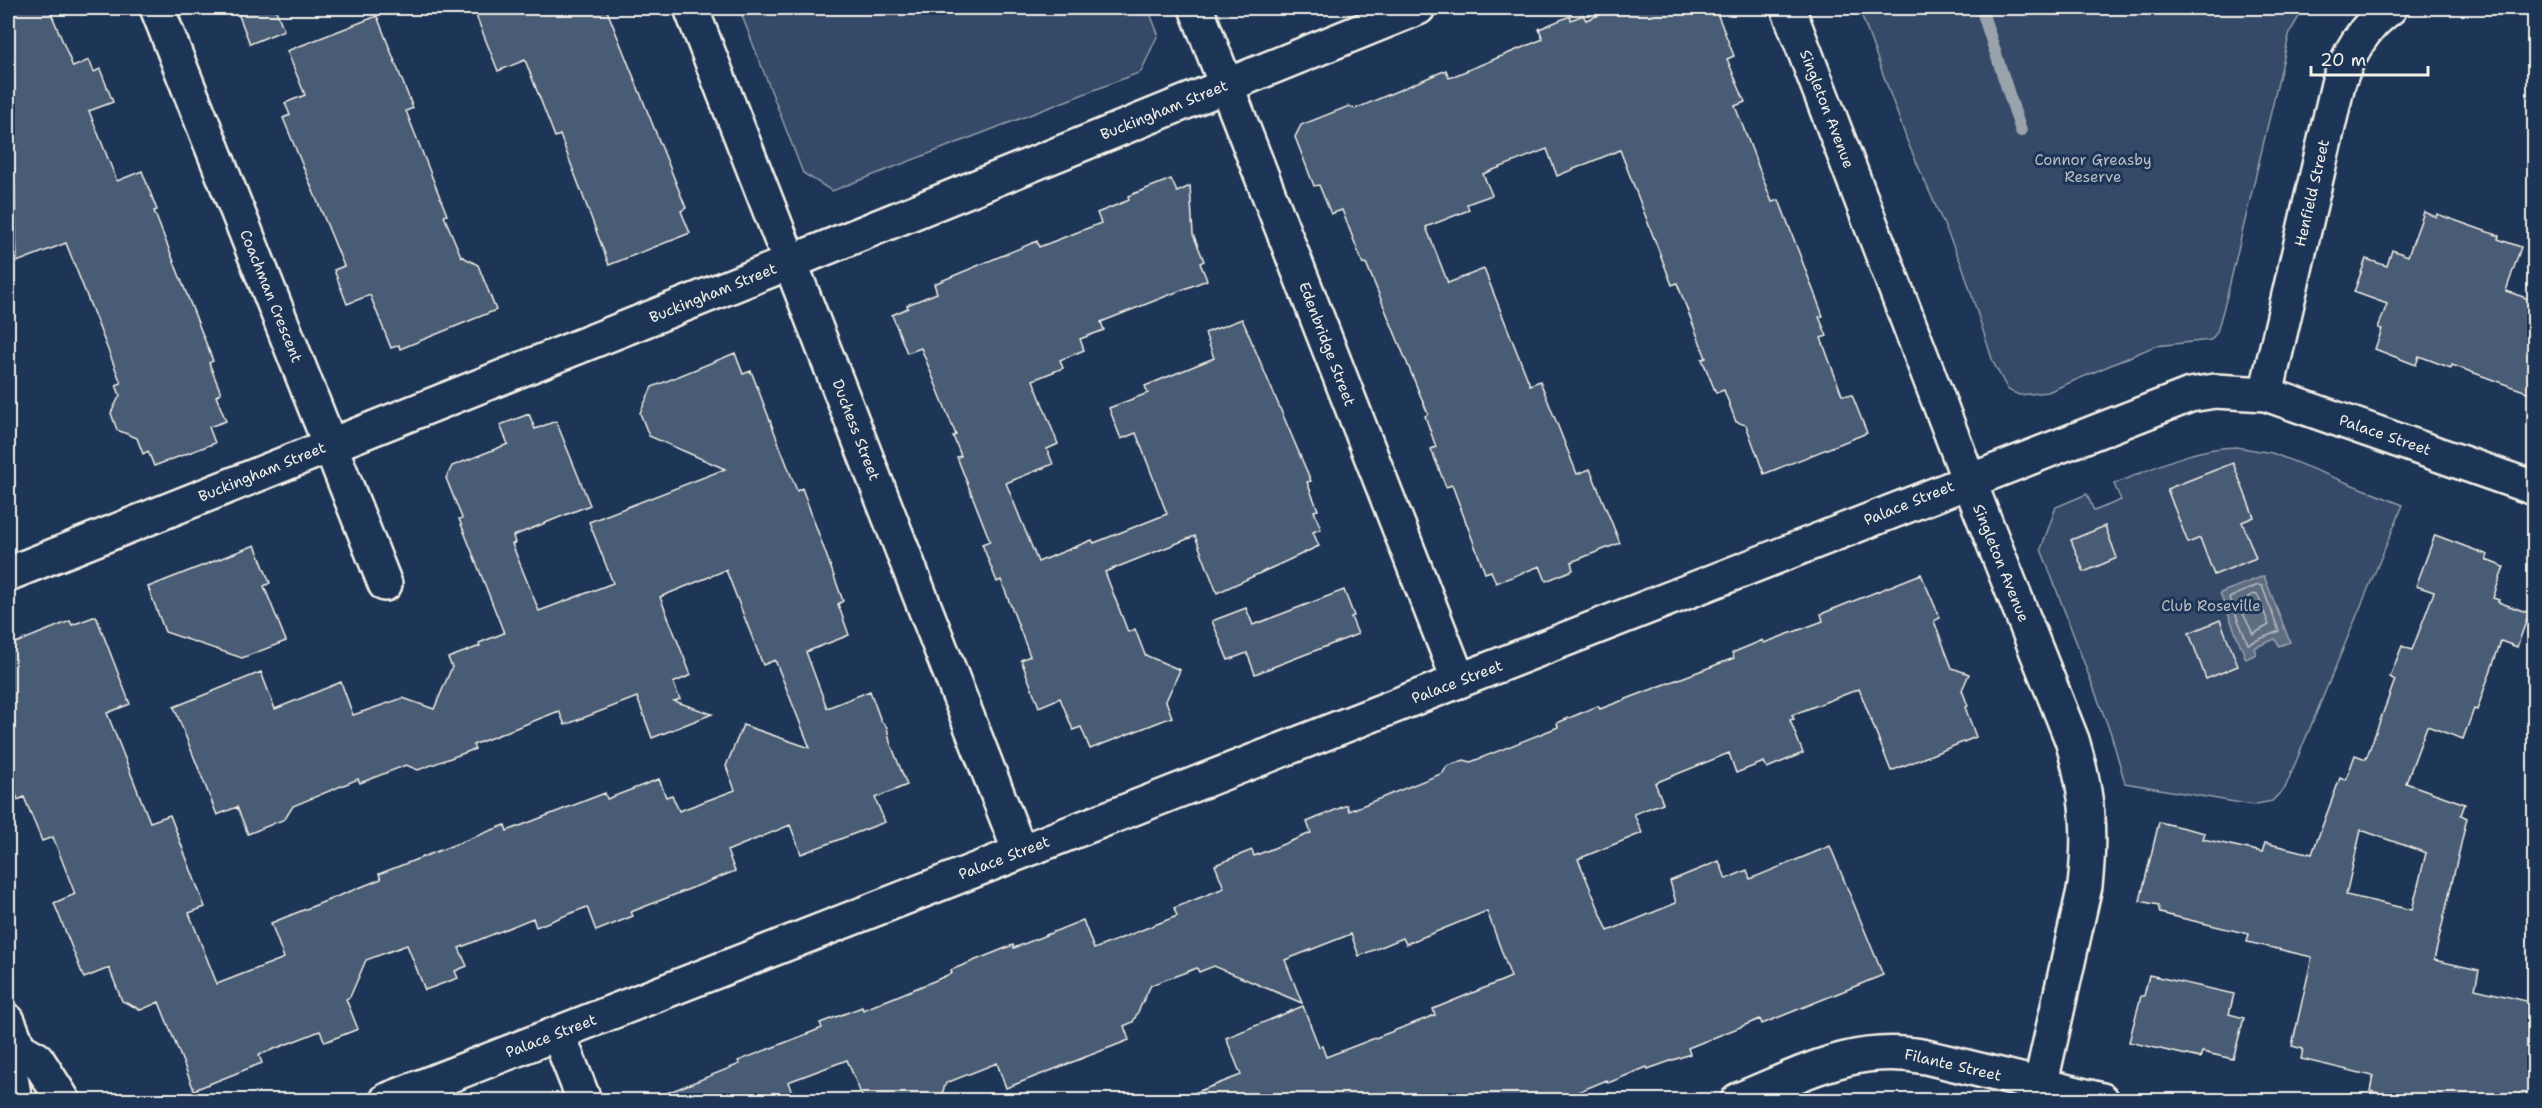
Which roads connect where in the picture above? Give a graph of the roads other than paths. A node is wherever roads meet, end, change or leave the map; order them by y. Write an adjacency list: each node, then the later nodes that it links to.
1 (157, 8): 10 (street, Coachman Crescent)
2 (691, 8): 8 (street, Duchess Street)
3 (1196, 8): 7 (street, Edenbridge Street)
4 (1418, 8): 7 (street, Buckingham Street)
5 (1788, 8): 11 (street, Singleton Avenue)
6 (2390, 8): 9 (street, Henfield Street)
7 (1227, 85): 8 (street, Buckingham Street); 15 (street, Edenbridge Street)
8 (791, 262): 10 (street, Buckingham Street); 16 (street, Duchess Street)
9 (2266, 394): 11 (street, Palace Street); 12 (street, Palace Street)
10 (330, 444): 13 (street, Buckingham Street); 14 (street, Coachman Crescent)
11 (1968, 480): 15 (street, Palace Street); 19 (street, Singleton Avenue)
12 (2535, 488)
13 (8, 574)
14 (385, 584)
15 (1459, 681): 16 (street, Palace Street)
16 (1020, 852): 17 (street, Palace Street)
17 (558, 1034): 22 (street, Palace Street); 23 (street)
18 (13, 1035): 20 (street); 21 (street)
19 (2038, 1093): 24 (street, Filante Street); 25 (street, Filante Street)
20 (15, 1101)
21 (63, 1101)
22 (387, 1101)
23 (584, 1101)
24 (1738, 1101)
25 (2102, 1101)

